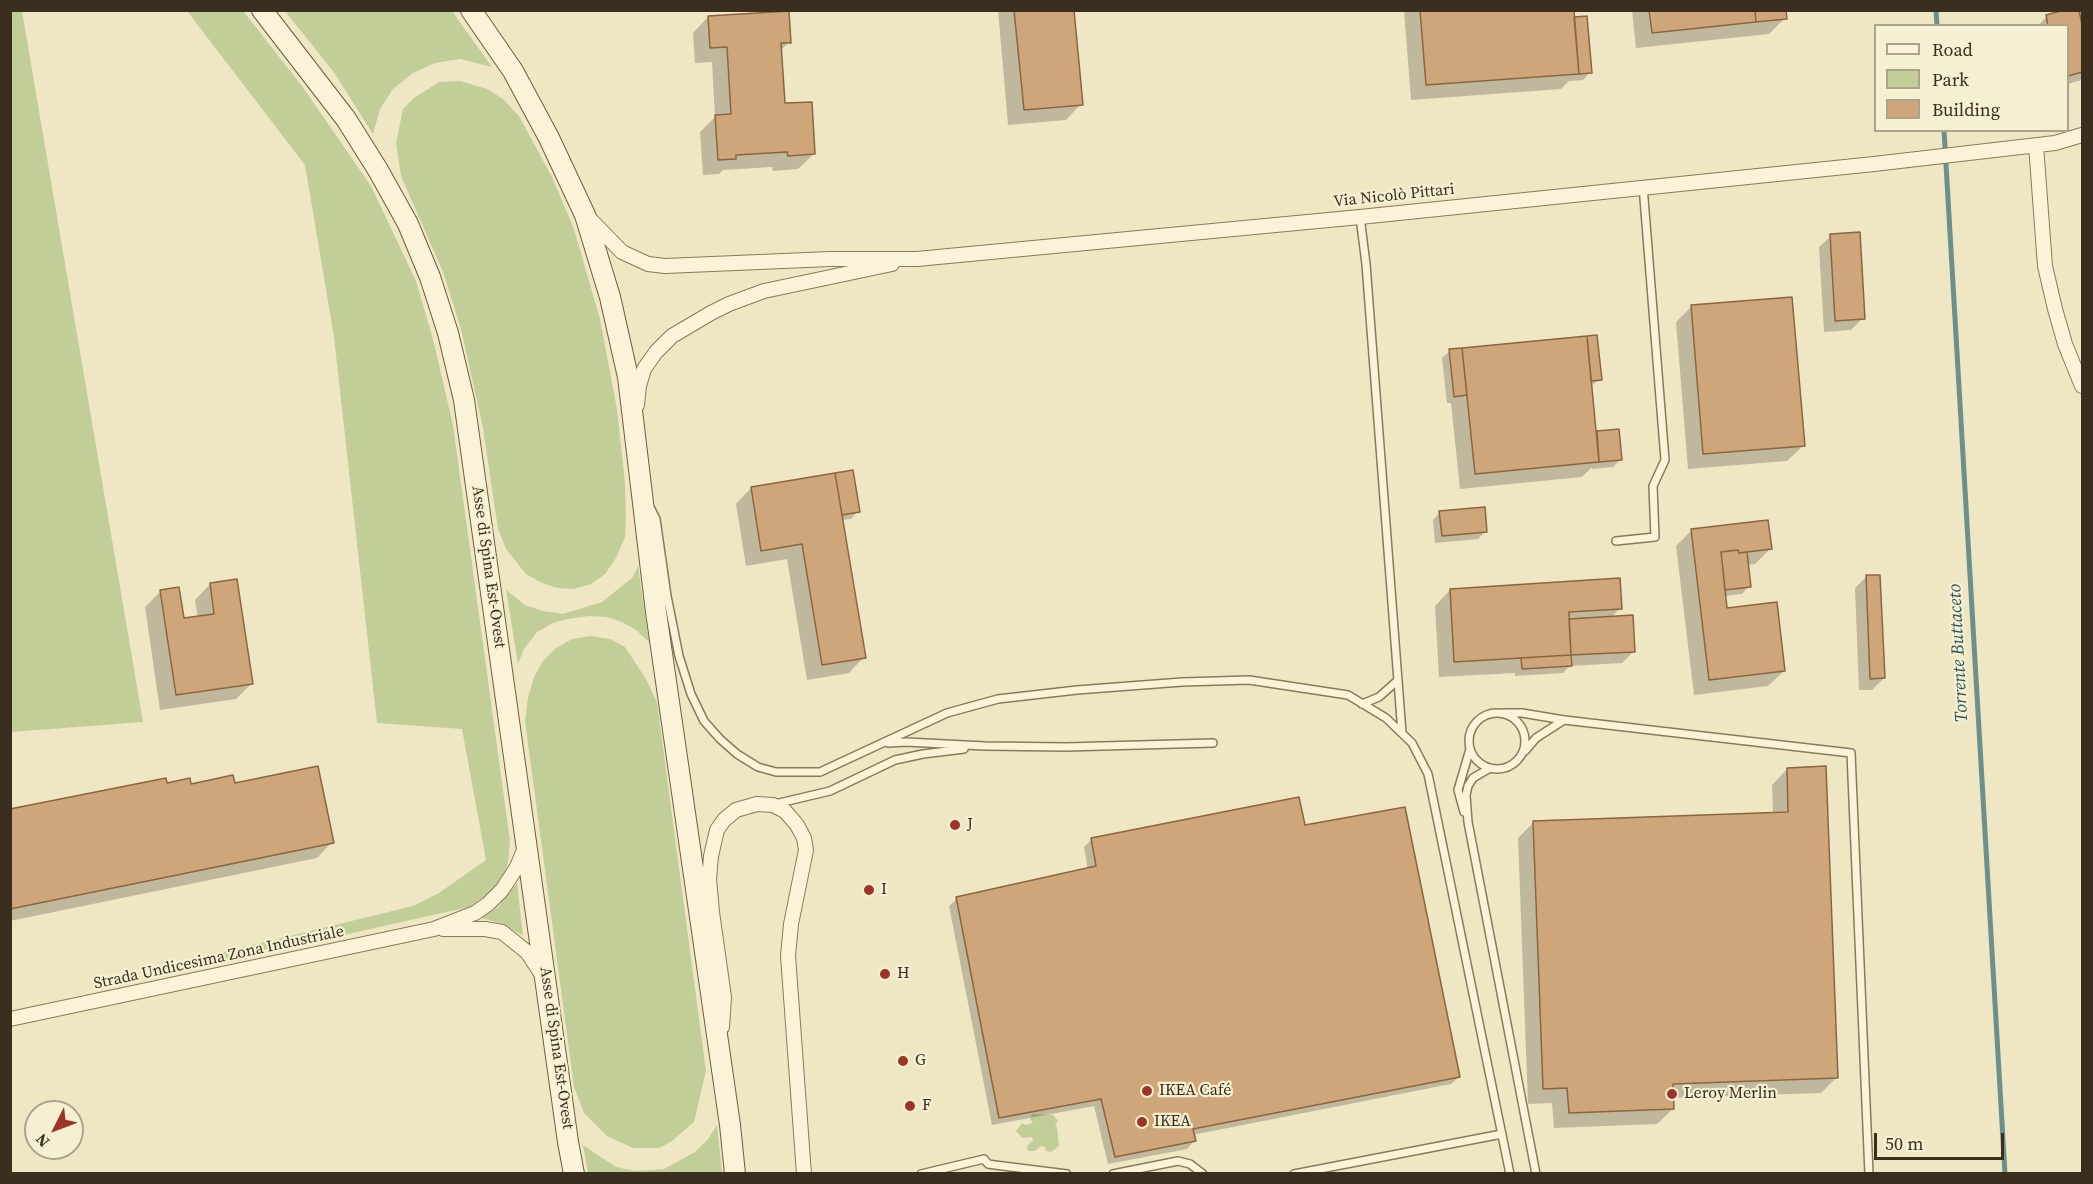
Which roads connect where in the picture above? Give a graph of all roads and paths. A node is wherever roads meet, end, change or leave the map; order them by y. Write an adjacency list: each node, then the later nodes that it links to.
1 (262, 10): 28 (main road, Asse di Spina Est-Ovest)
2 (471, 10): 8 (main road)
3 (2082, 135): 4 (street)
4 (2055, 143): 5 (street, Via Nicolò Pittari); 6 (street)
5 (2036, 145): 7 (street, Via Nicolò Pittari); 11 (street)
6 (2082, 145)
7 (1643, 186): 9 (street, Via Nicolò Pittari); 14 (lane)
8 (585, 214): 10 (street); 12 (main road)
9 (1359, 217): 10 (street, Via Nicolò Pittari); 15 (lane)
10 (917, 259): 12 (street)
11 (2082, 386)
12 (637, 443): 13 (main road)
13 (641, 490): 21 (lane); 32 (main road)
14 (1616, 542)
15 (1397, 681): 16 (lane); 19 (lane)
16 (1362, 704): 19 (lane); 21 (lane)
17 (1504, 713): 18 (lane); 23 (lane); 24 (lane)
18 (1564, 720): 24 (lane); 44 (lane)
19 (1402, 733): 33 (lane)
20 (1213, 743): 22 (lane)
21 (882, 744): 22 (lane)
22 (985, 746): 26 (lane)
23 (1470, 749): 25 (lane); 27 (lane)
24 (1523, 753): 25 (lane)
25 (1490, 768): 27 (lane)
26 (773, 805): 32 (street); 36 (street)
27 (1468, 822): 43 (lane)
28 (527, 843): 29 (street); 30 (main road, Asse di Spina Est-Ovest)
29 (434, 929): 30 (street); 31 (street, Strada Undicesima Zona Industriale)
30 (547, 983): 34 (main road, Asse di Spina Est-Ovest)
31 (10, 1019)
32 (719, 1053): 35 (main road)
33 (1502, 1134): 41 (lane); 42 (lane)
34 (574, 1173)
35 (735, 1173)
36 (804, 1173)
37 (921, 1173): 38 (lane)
38 (1067, 1173)
39 (1113, 1173): 40 (lane)
40 (1203, 1173)
41 (1294, 1173)
42 (1510, 1173)
43 (1536, 1173)
44 (1869, 1173)

